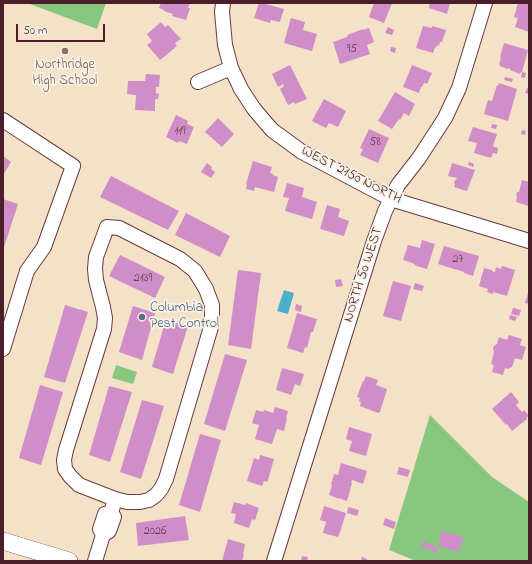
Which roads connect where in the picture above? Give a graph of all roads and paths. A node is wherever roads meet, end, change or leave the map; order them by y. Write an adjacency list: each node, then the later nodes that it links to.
1 (223, 3): 3 (street, WEST 2150 NORTH)
2 (485, 3): 6 (street, NORTH 50 WEST)
3 (231, 68): 4 (street); 6 (street, WEST 2150 NORTH)
4 (198, 82)
5 (3, 120): 8 (street)
6 (391, 199): 7 (street, WEST 2150 NORTH); 13 (street, NORTH 50 WEST)
7 (529, 241)
8 (3, 349)
9 (115, 499): 9 (street); 12 (street)
10 (3, 541): 11 (main road)
11 (69, 561)
12 (95, 561)
13 (274, 561)

